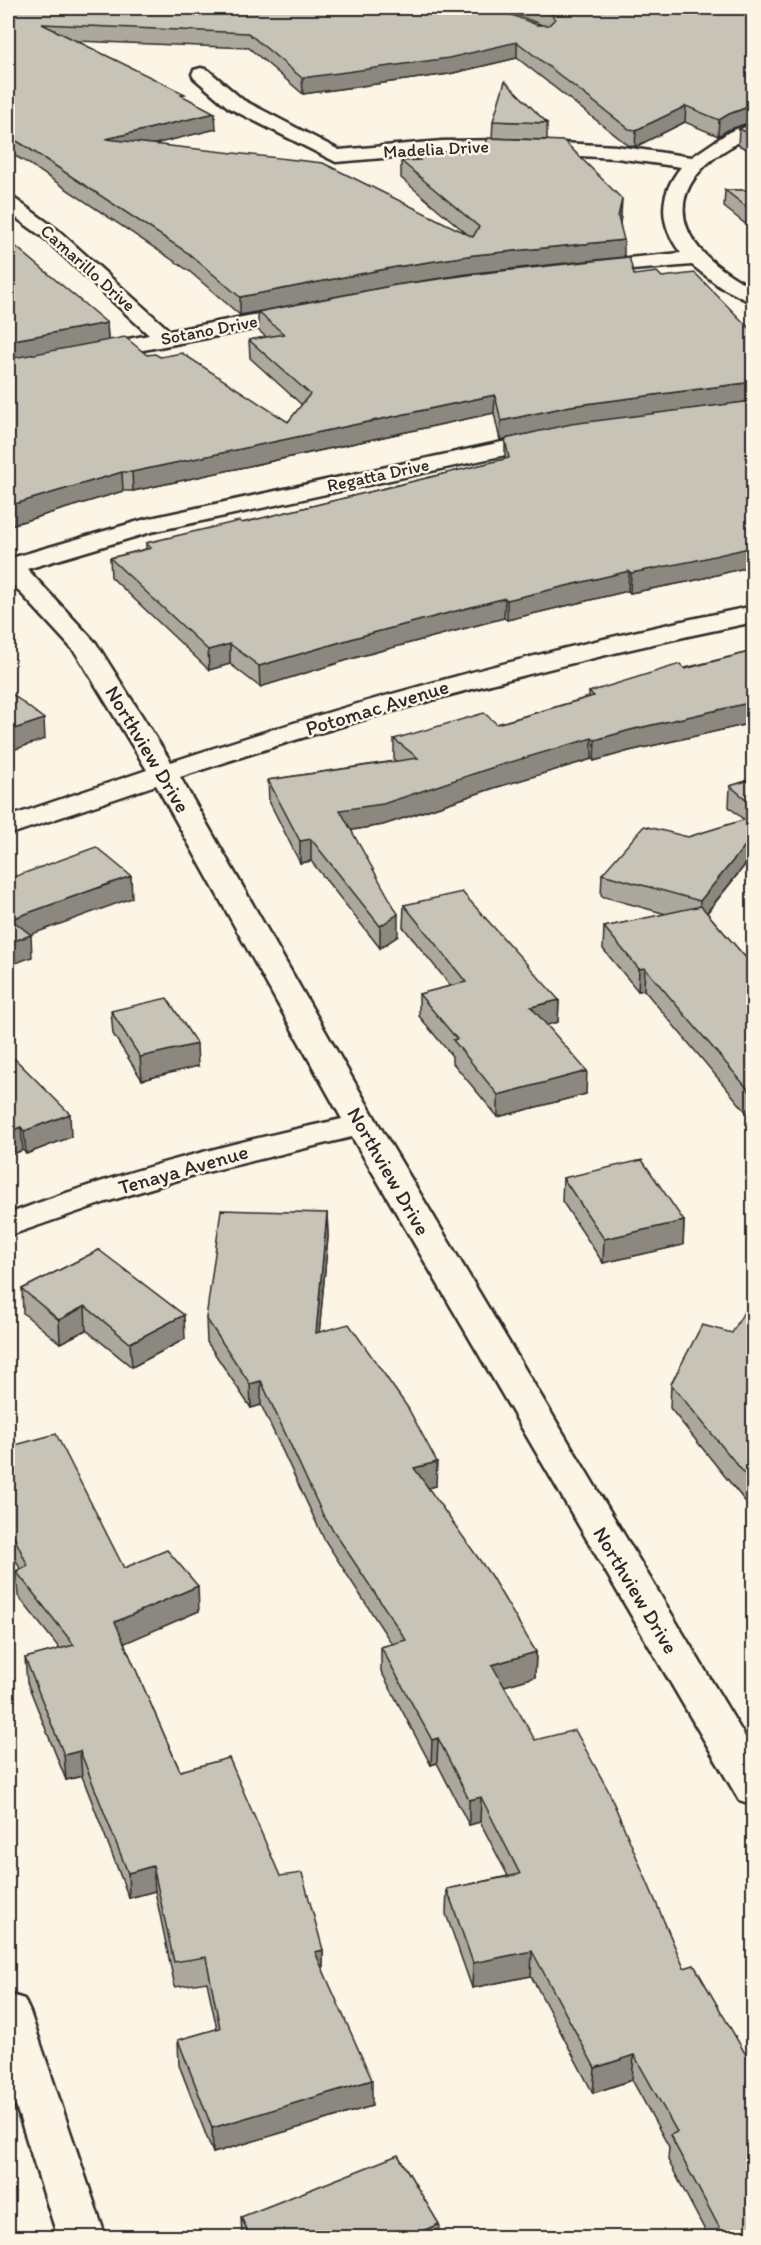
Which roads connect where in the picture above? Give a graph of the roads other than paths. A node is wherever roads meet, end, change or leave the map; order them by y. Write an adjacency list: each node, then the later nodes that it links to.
1 (201, 74): 3 (street, Madelia Drive)
2 (753, 128): 3 (street)
3 (695, 163): 5 (street)
4 (8, 203): 9 (street, Camarillo Drive)
5 (696, 258): 6 (street); 7 (street)
6 (569, 270)
7 (753, 298)
8 (315, 310): 9 (street, Sotano Drive)
9 (166, 339): 10 (street, Sotano Drive)
10 (8, 369)
11 (570, 434): 12 (street, Regatta Drive)
12 (8, 567): 14 (street, Northview Drive)
13 (753, 614): 14 (street, Potomac Avenue)
14 (163, 772): 15 (street, Potomac Avenue); 16 (street, Northview Drive)
15 (8, 826)
16 (362, 1125): 17 (street, Tenaya Avenue); 18 (street, Northview Drive)
17 (8, 1226)
18 (753, 1789)
19 (8, 2012): 20 (street)
20 (82, 2238)

